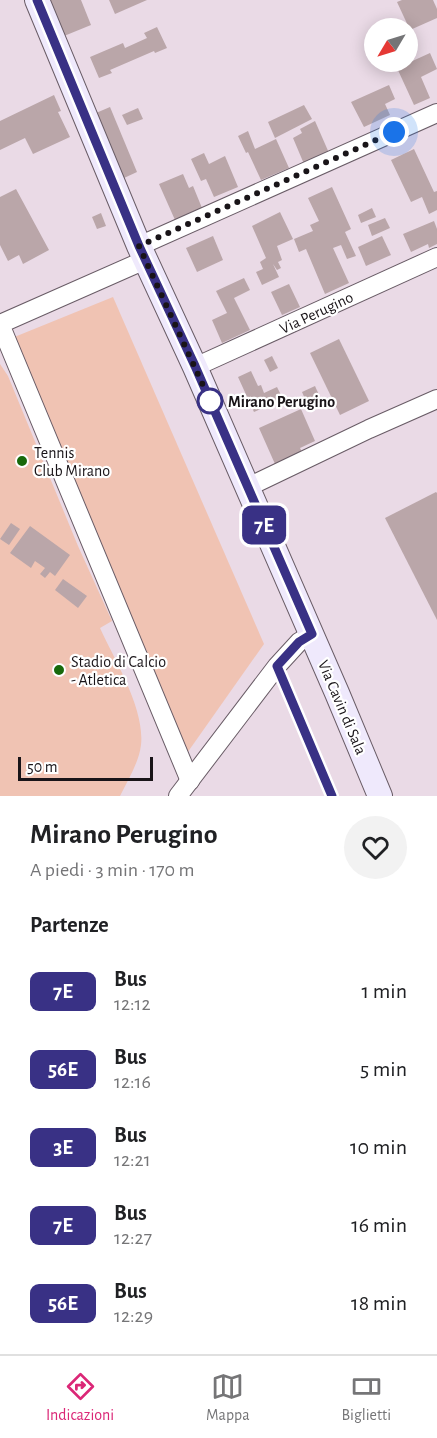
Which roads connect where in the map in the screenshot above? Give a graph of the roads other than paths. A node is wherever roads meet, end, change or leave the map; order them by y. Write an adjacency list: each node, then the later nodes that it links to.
1 (38, 0): 3 (main road, Via Cavin di Sala)
2 (437, 113): 3 (street)
3 (142, 253): 5 (street); 6 (main road, Via Cavin di Sala)
4 (437, 256): 6 (street, Via Perugino)
5 (0, 324): 10 (street)
6 (195, 366): 8 (main road, Via Cavin di Sala)
7 (437, 399): 8 (street)
8 (248, 487): 9 (main road, Via Cavin di Sala)
9 (312, 634): 10 (street); 12 (main road, Via Cavin di Sala)
10 (190, 781): 11 (street)
11 (178, 796)
12 (380, 796)

